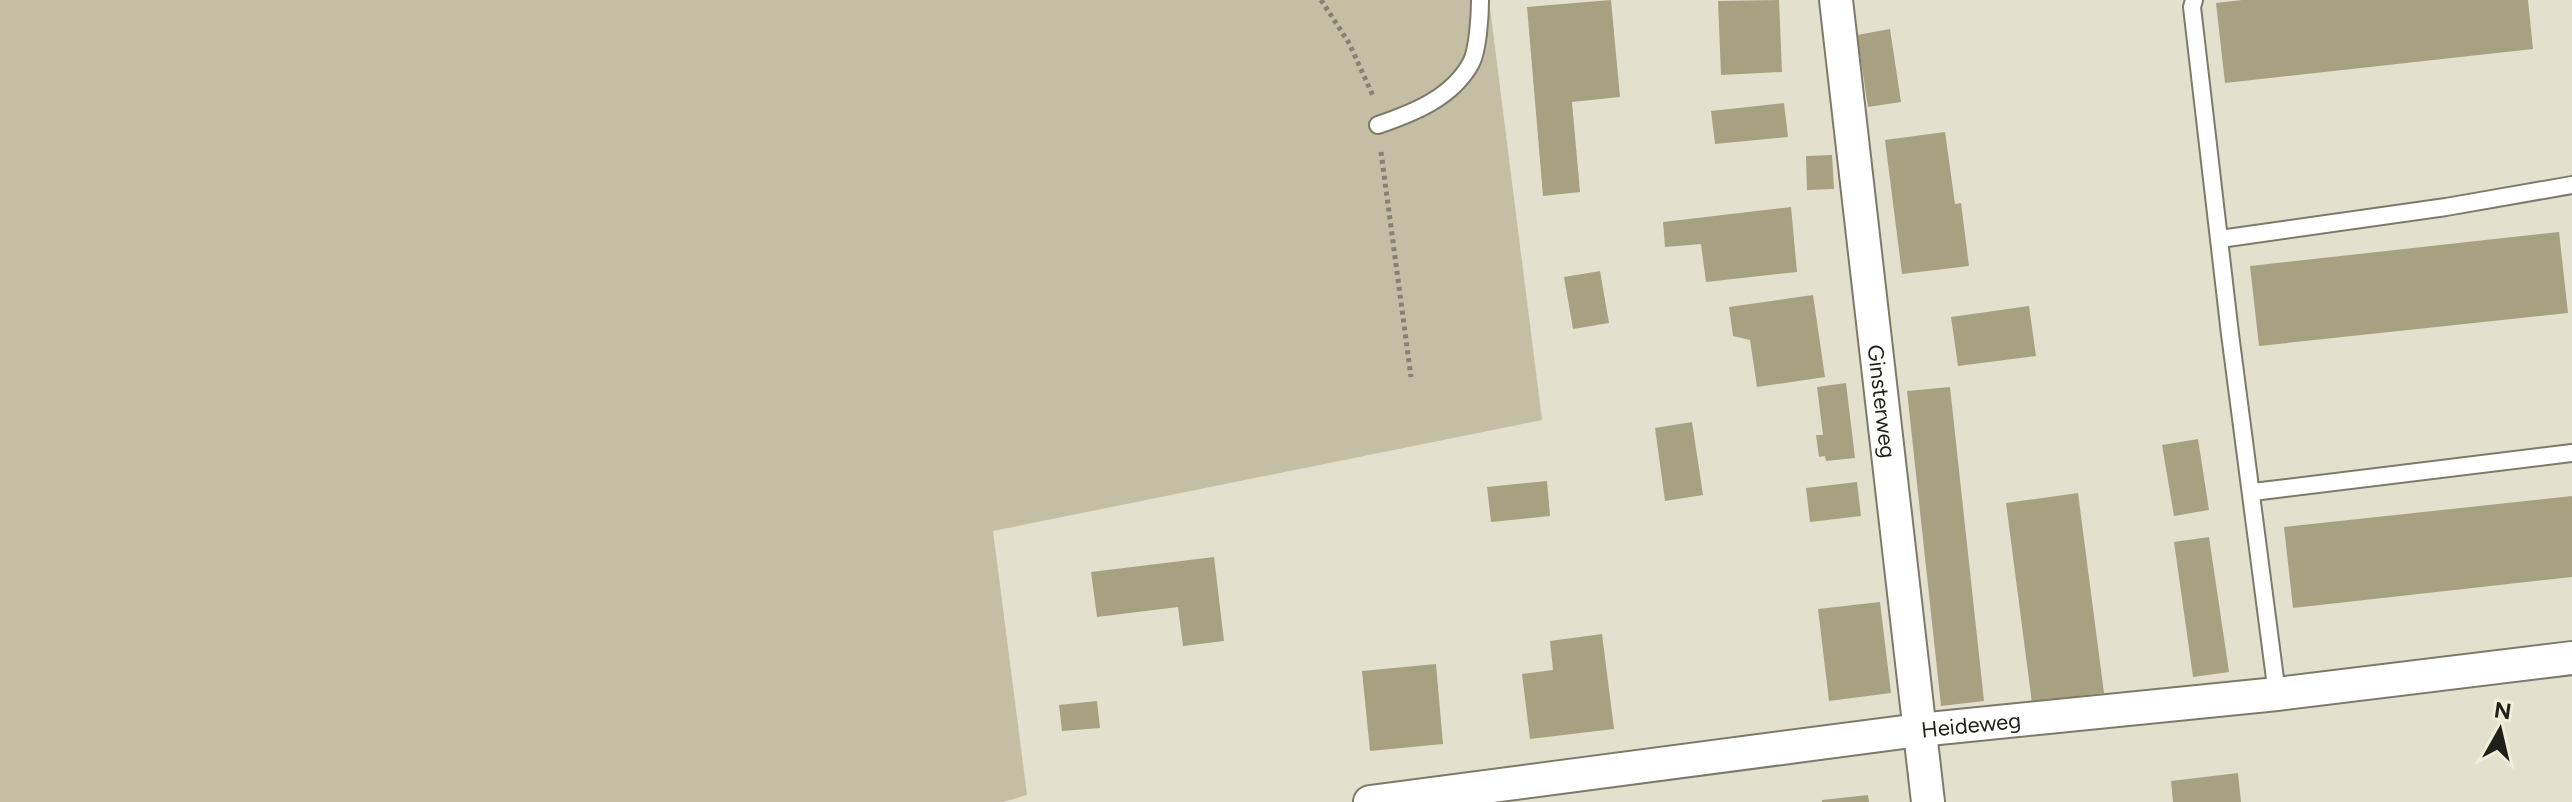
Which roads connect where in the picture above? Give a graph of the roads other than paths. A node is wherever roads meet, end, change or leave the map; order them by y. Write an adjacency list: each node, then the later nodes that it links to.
1 (1480, 0): 4 (lane)
2 (1836, 0): 11 (street, Ginsterweg)
3 (2194, 0): 6 (lane)
4 (1378, 125)
5 (2572, 185): 6 (lane)
6 (2220, 239): 8 (lane)
7 (2572, 453): 8 (lane)
8 (2253, 492): 10 (lane)
9 (2572, 658): 10 (street, Heideweg)
10 (2277, 694): 11 (street, Heideweg)
11 (1919, 730): 12 (street, Heideweg); 13 (street, Ginsterweg)
12 (1370, 802)
13 (1928, 802)

